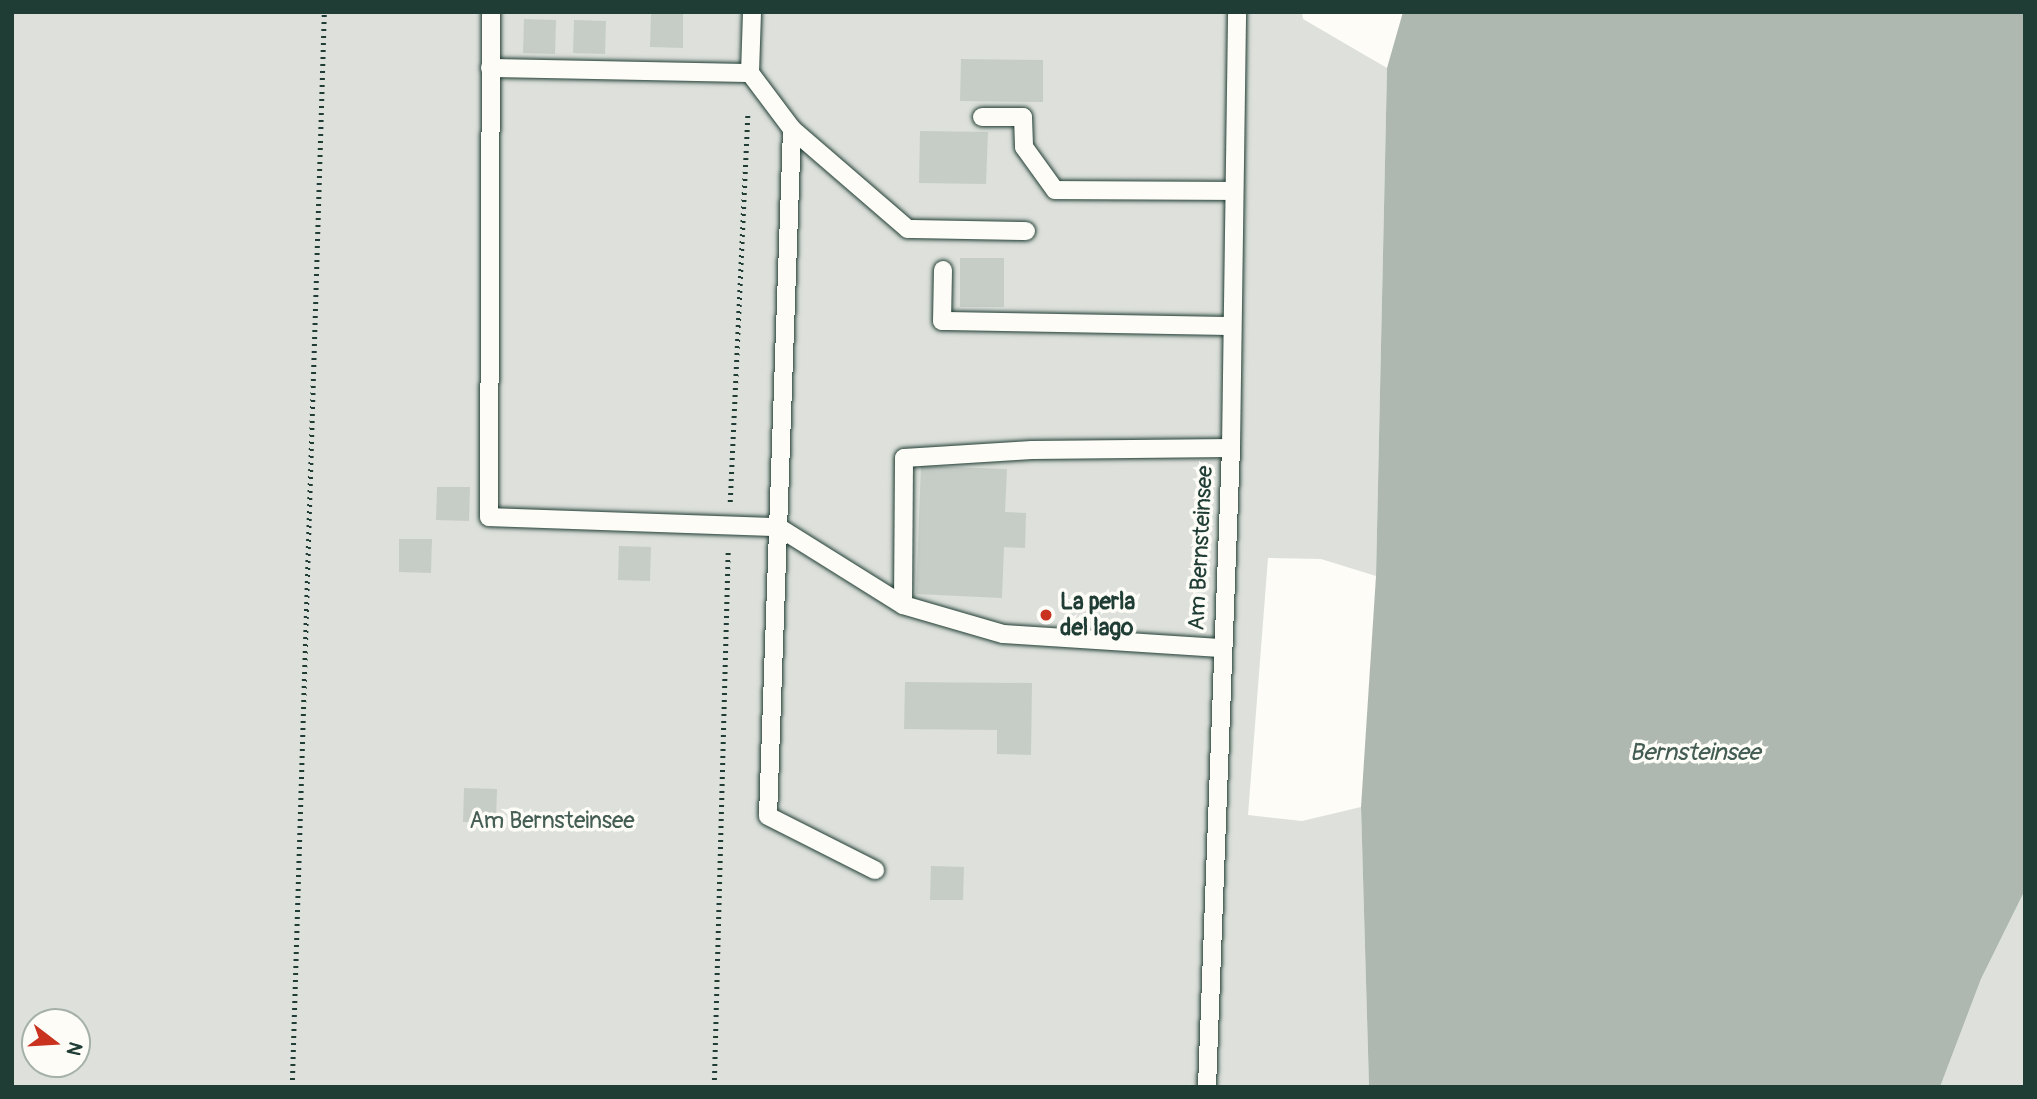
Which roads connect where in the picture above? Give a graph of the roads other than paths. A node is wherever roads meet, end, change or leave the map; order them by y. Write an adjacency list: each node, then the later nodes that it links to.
1 (491, 12): 4 (lane)
2 (752, 12): 5 (lane)
3 (1237, 12): 8 (lane, Am Bernsteinsee)
4 (491, 68): 5 (lane); 13 (lane)
5 (750, 73): 7 (lane)
6 (982, 117): 8 (lane)
7 (793, 129): 9 (lane); 13 (lane)
8 (1233, 191): 11 (lane, Am Bernsteinsee)
9 (1026, 231)
10 (943, 270): 11 (lane)
11 (1232, 326): 12 (lane, Am Bernsteinsee)
12 (1231, 448): 14 (lane); 15 (lane, Am Bernsteinsee)
13 (778, 527): 14 (lane); 16 (lane)
14 (903, 606): 15 (lane)
15 (1220, 648): 17 (lane, Am Bernsteinsee)
16 (875, 870)
17 (1207, 1087)

